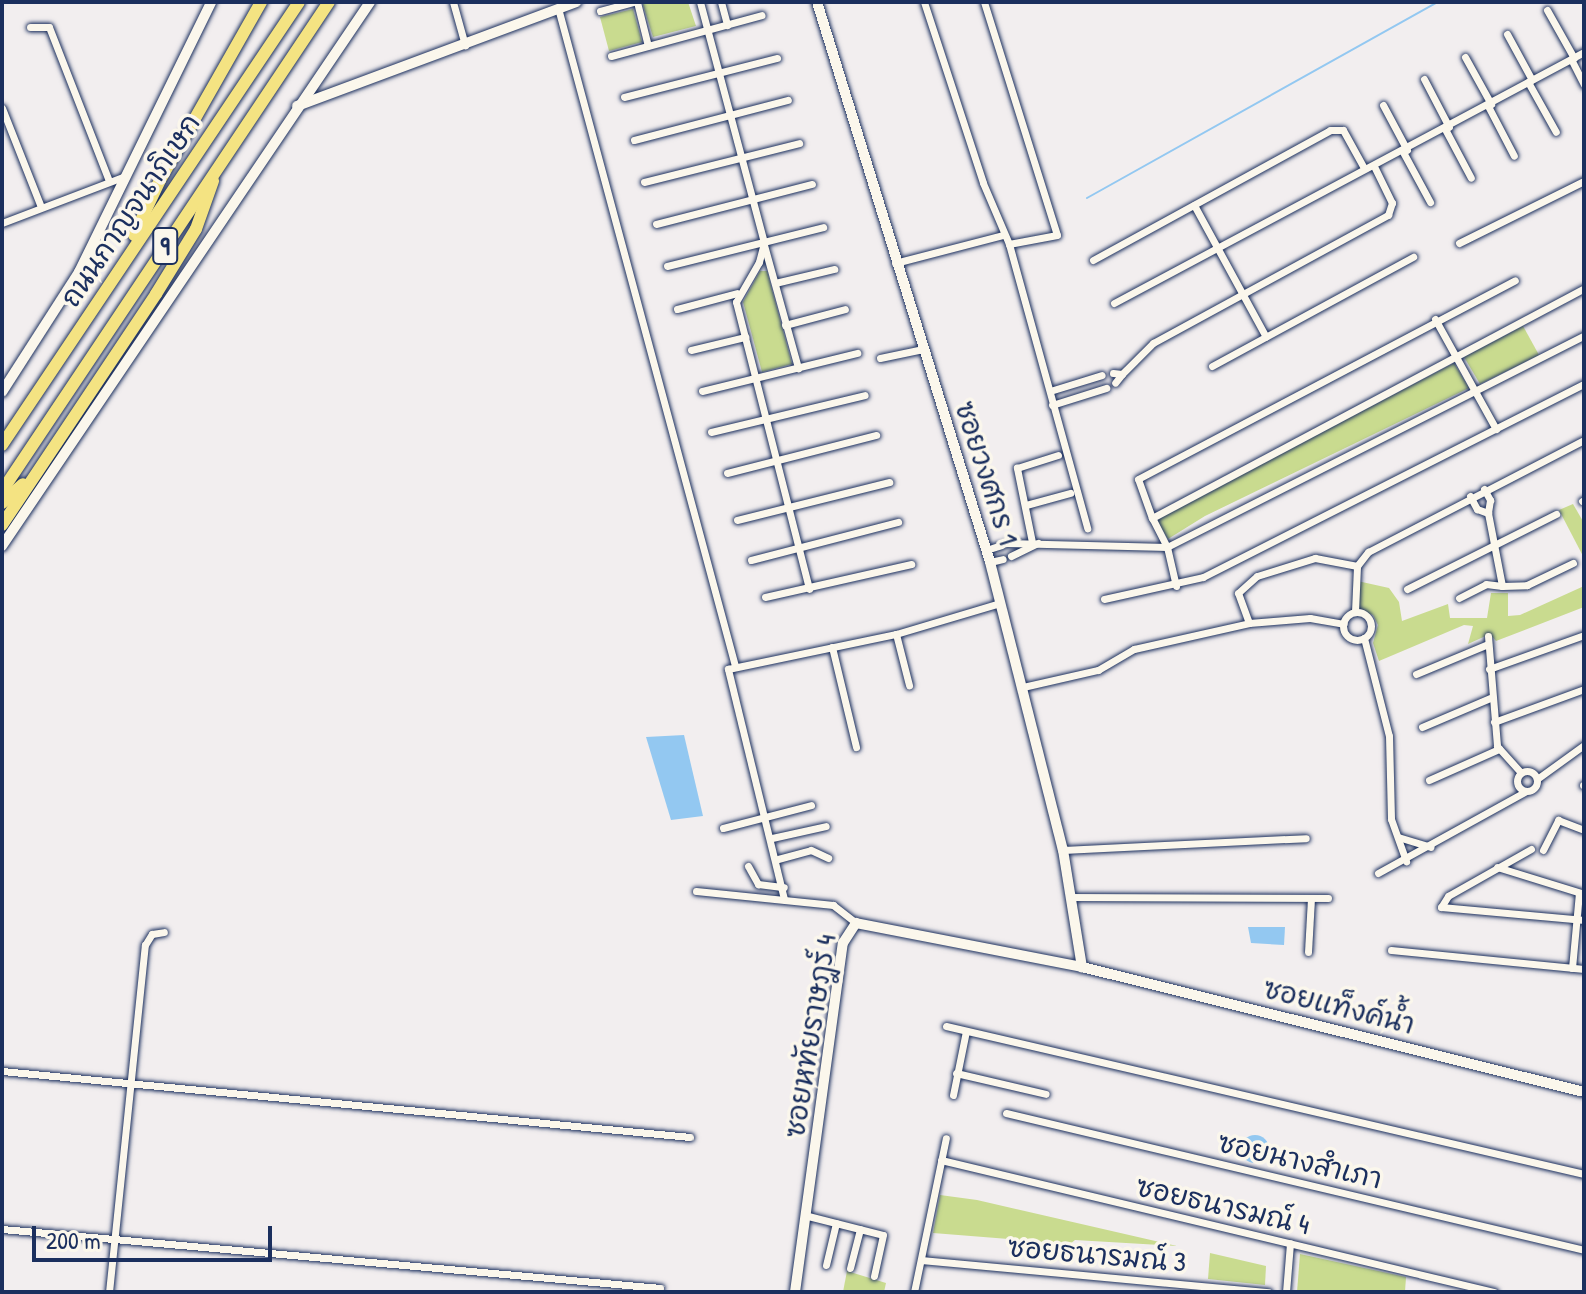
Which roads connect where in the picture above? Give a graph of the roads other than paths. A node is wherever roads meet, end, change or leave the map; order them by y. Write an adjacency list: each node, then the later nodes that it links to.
1 (211, 2): 50 (street)
2 (261, 2): 73 (highway)
3 (299, 2): 73 (highway, ถนนกาญจนาภิเษก / 9)
4 (329, 2): 49 (highway, ถนนกาญจนาภิเษก / 9)
5 (370, 2): 37 (street)
6 (453, 2): 22 (street)
7 (576, 2): 14 (street)
8 (635, 2): 16 (street); 23 (street)
9 (700, 2): 20 (street)
10 (721, 2): 18 (street)
11 (817, 2): 70 (street, ซอยวงศกร 1)
12 (924, 2): 63 (street)
13 (984, 2): 66 (street)
14 (558, 8): 22 (street); 158 (street)
15 (1547, 10): 28 (street)
16 (600, 11)
17 (762, 15): 18 (street)
18 (727, 25): 20 (street)
19 (30, 27): 52 (street)
20 (708, 29): 23 (street); 29 (street)
21 (1507, 34): 31 (street)
22 (465, 45): 37 (street)
23 (648, 46): 25 (street)
24 (1584, 52): 28 (street)
25 (611, 56)
26 (1465, 57): 36 (street)
27 (777, 58): 29 (street)
28 (1573, 58): 31 (street); 32 (street)
29 (719, 72): 33 (street); 39 (street)
30 (1424, 79): 40 (street)
31 (1530, 81): 36 (street); 41 (street)
32 (1584, 85)
33 (624, 97)
34 (788, 100): 39 (street)
35 (1383, 105): 44 (street)
36 (1489, 105): 40 (street); 45 (street)
37 (296, 106): 134 (street)
38 (2, 108): 59 (street)
39 (730, 116): 42 (street); 46 (street)
40 (1447, 128): 44 (street); 51 (street)
41 (1556, 132)
42 (634, 140)
43 (799, 143): 46 (street)
44 (1405, 151): 48 (street); 57 (street)
45 (1514, 156)
46 (741, 157): 54 (street); 56 (street)
47 (1364, 168): 48 (street); 58 (street); 67 (street)
48 (1375, 168): 77 (street)
49 (216, 169): 115 (highway); 119 (highway, ถนนกาญจนาภิเษก / 9)
50 (125, 176): 52 (street); 103 (street)
51 (1471, 178)
52 (109, 181): 59 (street)
53 (1584, 181): 65 (street)
54 (644, 182)
55 (812, 184): 56 (street)
56 (751, 199): 61 (street); 64 (street)
57 (1430, 202)
58 (1194, 205): 67 (street); 69 (street)
59 (41, 207): 60 (street)
60 (2, 223)
61 (656, 224)
62 (823, 227): 64 (street)
63 (1003, 235): 66 (street); 70 (street)
64 (764, 243): 71 (street); 75 (street); 78 (street)
65 (1459, 243)
66 (1009, 244): 102 (street)
67 (1215, 247): 77 (street); 79 (street)
68 (1413, 257): 86 (street)
69 (1093, 260)
70 (895, 263): 87 (street, ซอยวงศกร 1)
71 (667, 266)
72 (834, 269): 75 (street)
73 (118, 270): 112 (highway, ถนนกาญจนาภิเษก / 9)
74 (1515, 280): 82 (street)
75 (775, 283): 83 (street)
76 (1584, 288): 90 (street)
77 (1242, 292): 86 (street); 95 (street)
78 (737, 293): 80 (street); 85 (street)
79 (1114, 303)
80 (677, 309)
81 (845, 309): 83 (street)
82 (1435, 319): 90 (street); 127 (street)
83 (785, 325): 93 (street)
84 (1584, 335): 104 (street)
85 (745, 337): 88 (street); 97 (street)
86 (1266, 337): 92 (street)
87 (923, 349): 91 (street); 137 (street, ซอยวงศกร 1)
88 (691, 350)
89 (857, 353): 93 (street)
90 (1455, 356): 104 (street); 127 (street)
91 (880, 358)
92 (1212, 366)
93 (798, 368): 97 (street)
94 (1113, 373): 95 (street)
95 (1122, 374): 98 (street)
96 (1102, 375): 102 (street)
97 (757, 378): 101 (street); 107 (street)
98 (1115, 383)
99 (1584, 384): 108 (street)
100 (1106, 388): 106 (street)
101 (702, 391)
102 (1050, 391): 106 (street)
103 (2, 392)
104 (1476, 392): 108 (street); 135 (street)
105 (865, 395): 107 (street)
106 (1052, 405): 131 (street)
107 (768, 419): 109 (street); 114 (street)
108 (1496, 429): 143 (street)
109 (711, 432)
110 (876, 435): 114 (street)
111 (1584, 440): 118 (street)
112 (2, 445)
113 (1058, 455): 123 (street)
114 (779, 460): 116 (street); 124 (street)
115 (40, 468): 122 (highway); 130 (highway)
116 (727, 473)
117 (889, 482): 124 (street)
118 (1484, 489): 121 (street); 125 (street)
119 (2, 491)
120 (1070, 493): 123 (street)
121 (1470, 496): 125 (street); 142 (street)
122 (2, 503)
123 (1026, 505): 133 (street)
124 (789, 507): 128 (street); 136 (street)
125 (1488, 513): 132 (street)
126 (1556, 514): 132 (street)
127 (1152, 518): 135 (street)
128 (737, 520)
129 (898, 522): 136 (street)
130 (2, 525)
131 (1087, 528)
132 (1497, 542): 144 (street); 146 (street)
133 (1035, 543): 135 (street); 137 (street); 139 (street)
134 (2, 546)
135 (1167, 547): 143 (street)
136 (799, 549): 138 (street); 145 (street)
137 (986, 550): 139 (street, ซอยวงศกร 1)
138 (751, 560)
139 (990, 562): 150 (street, ซอยวงศกร 1)
140 (1573, 563): 144 (street)
141 (911, 564): 145 (street)
142 (1357, 566): 151 (street); 152 (street)
143 (1176, 586): 149 (street)
144 (1502, 586): 148 (street)
145 (809, 589): 147 (street)
146 (1407, 589)
147 (765, 597)
148 (1459, 598)
149 (1104, 599)
150 (1000, 603): 154 (street); 162 (street, ซอยวงศกร 1)
151 (1355, 612): 153 (street); 156 (street)
152 (1249, 623): 153 (street); 162 (street)
153 (1343, 624): 156 (street)
154 (896, 634): 157 (street); 161 (street)
155 (1584, 635): 159 (street)
156 (1364, 638): 179 (street)
157 (832, 647): 158 (street); 168 (street)
158 (735, 666): 175 (street)
159 (1489, 669): 160 (street); 164 (street)
160 (1416, 674)
161 (909, 685)
162 (1023, 687): 184 (street, ซอยวงศกร 1)
163 (1584, 689): 165 (street)
164 (1490, 698): 165 (street); 166 (street)
165 (1494, 722): 169 (street)
166 (1422, 727)
167 (1584, 745): 171 (street)
168 (856, 747)
169 (1499, 749): 170 (street); 172 (street)
170 (1521, 773): 171 (street); 173 (street)
171 (1537, 779): 173 (street)
172 (1429, 780)
173 (1525, 792): 182 (street)
174 (811, 805): 175 (street)
175 (767, 818): 177 (street); 180 (street)
176 (826, 826): 180 (street)
177 (723, 828)
178 (1584, 830): 185 (street)
179 (1398, 837): 182 (street); 188 (street)
180 (772, 838): 187 (street)
181 (1306, 838): 184 (street)
182 (1431, 847): 188 (street)
183 (1531, 849): 190 (street)
184 (1063, 850): 195 (street, ซอยวงศกร 1)
185 (1543, 850)
186 (828, 858): 187 (street)
187 (778, 859): 192 (street)
188 (1406, 861): 191 (street)
189 (748, 866): 192 (street)
190 (1497, 867): 194 (street); 199 (street)
191 (1378, 873)
192 (784, 887): 197 (street)
193 (696, 891): 197 (street)
194 (1581, 894): 199 (street)
195 (1072, 897): 198 (street); 204 (street, ซอยวงศกร 1)
196 (1328, 898): 198 (street)
197 (784, 899): 200 (street)
198 (1311, 899): 203 (street)
199 (1580, 920): 205 (street)
200 (856, 923): 204 (street, ซอยหทัยราษฎร์ 4); 220 (street, ซอยหทัยราษฎร์ 4)
201 (164, 932): 211 (street)
202 (1391, 950): 205 (street)
203 (1308, 952)
204 (1082, 967): 212 (street, ซอยแท็งค์น้ำ)
205 (1572, 968): 206 (street)
206 (1584, 969)
207 (946, 1026): 208 (street)
208 (966, 1031): 210 (street); 219 (street)
209 (2, 1071): 211 (street)
210 (956, 1073): 213 (street); 214 (street)
211 (128, 1083): 216 (street); 224 (street)
212 (1584, 1092)
213 (1046, 1094)
214 (953, 1095)
215 (1006, 1113): 226 (street, ซอยนางสำเภา)
216 (690, 1137)
217 (946, 1138): 218 (street)
218 (941, 1160): 225 (street, ซอยธนารมณ์ 4); 227 (street)
219 (1584, 1174)
220 (808, 1216): 221 (street); 233 (street, ซอยหทัยราษฎร์ 4)
221 (836, 1223): 223 (street); 228 (street)
222 (2, 1229): 224 (street)
223 (860, 1229): 229 (street); 230 (street)
224 (114, 1238): 231 (street); 232 (street)
225 (1290, 1243): 236 (street); 237 (street, ซอยธนารมณ์ 4)
226 (1584, 1250)
227 (921, 1260): 234 (street); 235 (street, ซอยธนารมณ์ 3)
228 (826, 1265)
229 (850, 1268)
230 (874, 1276)
231 (660, 1288)
232 (109, 1292)
233 (795, 1292)
234 (914, 1292)
235 (1269, 1292)
236 (1286, 1292)
237 (1494, 1292)

